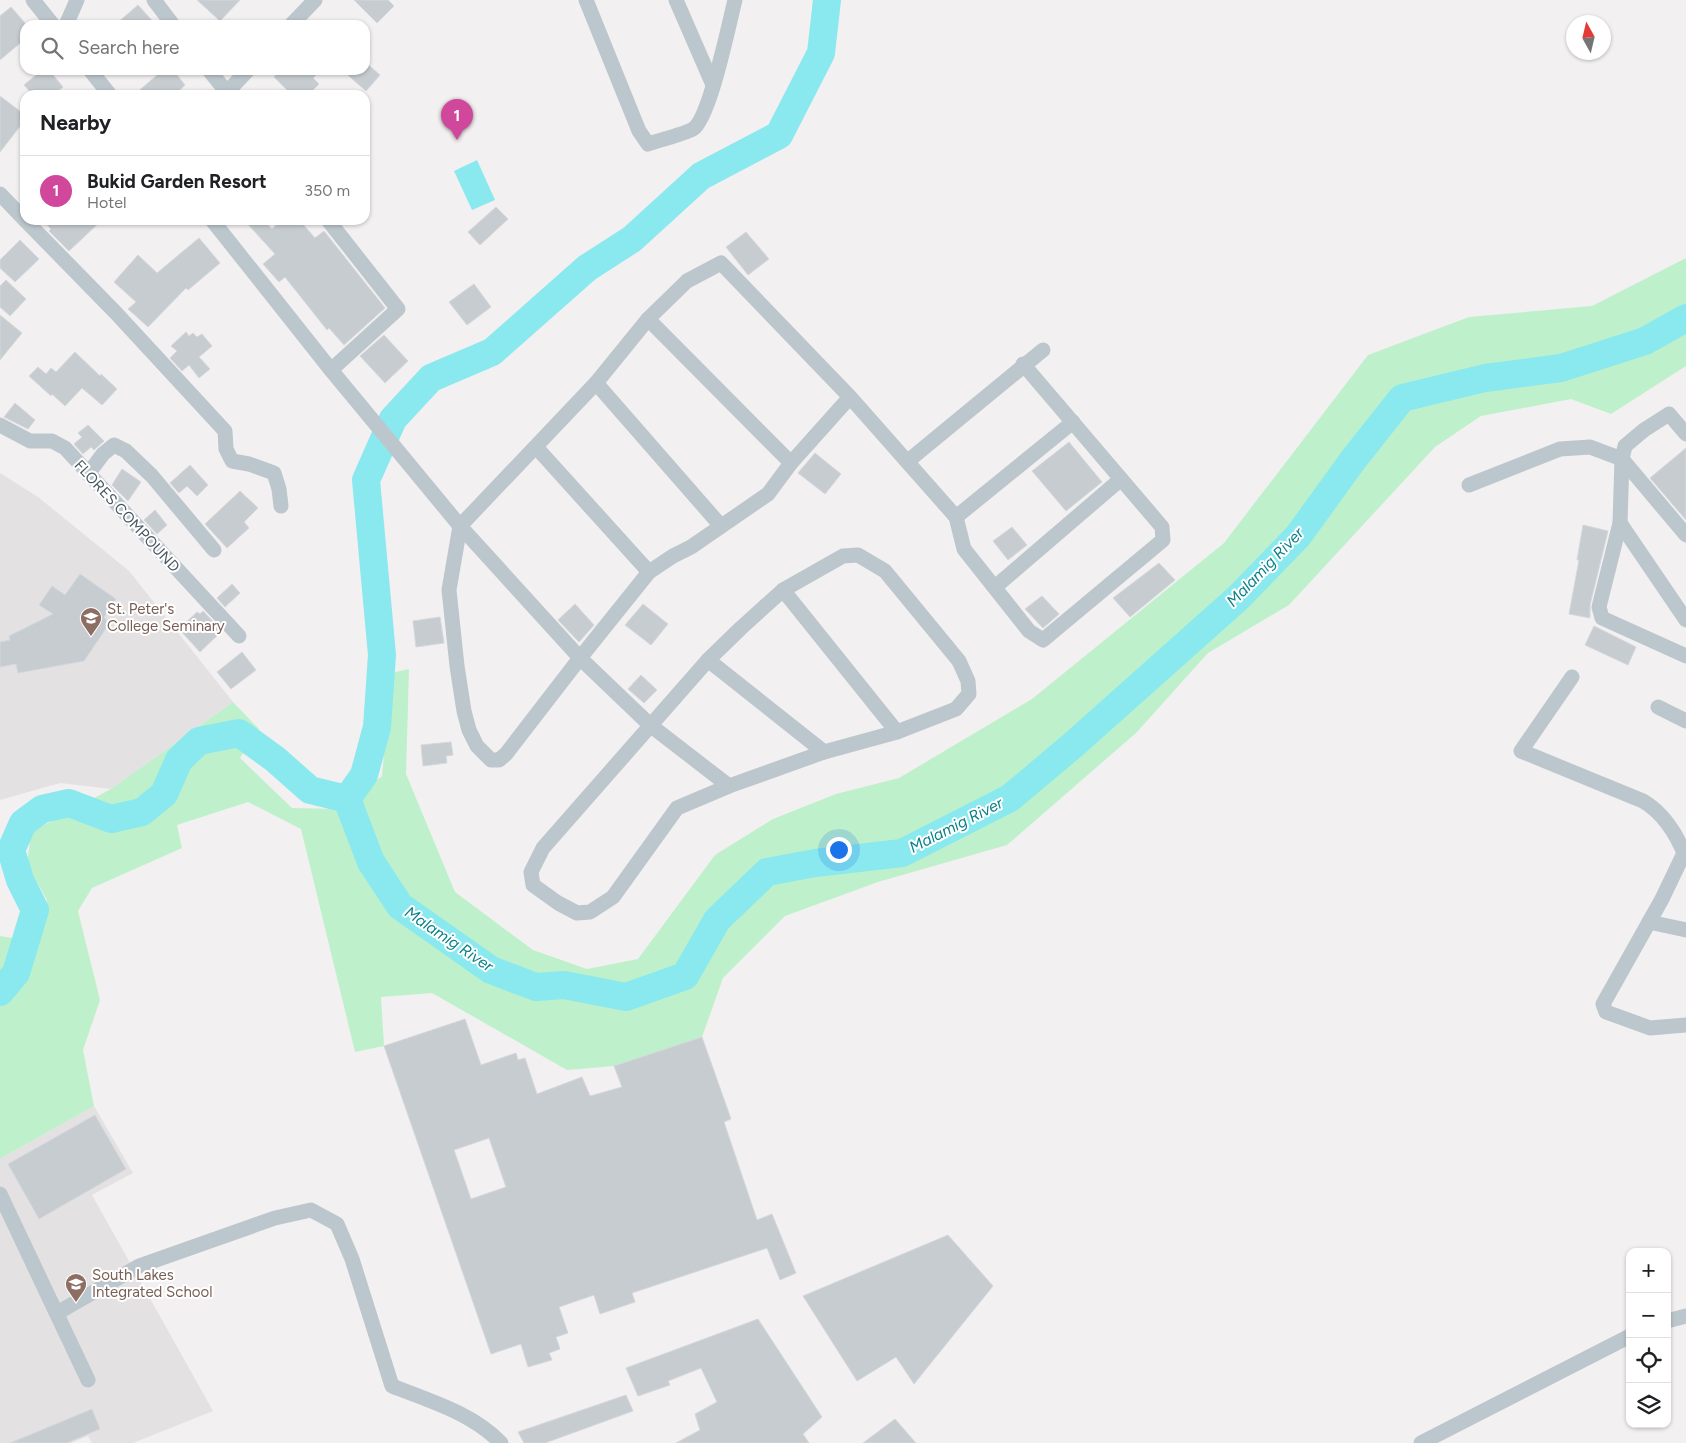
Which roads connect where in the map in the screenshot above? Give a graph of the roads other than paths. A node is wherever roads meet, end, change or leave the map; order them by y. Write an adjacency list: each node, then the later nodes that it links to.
1 (33, 0): 8 (street)
2 (77, 0): 9 (street)
3 (154, 0): 10 (street)
4 (315, 0): 11 (street)
5 (586, 0): 15 (street)
6 (676, 0): 15 (street)
7 (735, 0): 15 (street)
8 (49, 20)
9 (68, 20)
10 (169, 20)
11 (296, 20)
12 (94, 75): 16 (street)
13 (213, 75): 17 (street)
14 (244, 75): 18 (street)
15 (713, 85)
16 (106, 90)
17 (225, 90)
18 (231, 90)
19 (0, 194): 20 (street)
20 (20, 215)
21 (30, 225): 40 (street)
22 (216, 225): 27 (street)
23 (332, 225): 27 (street)
24 (648, 319): 28 (street); 29 (street); 36 (street)
25 (1043, 350): 26 (street)
26 (1023, 364): 30 (street); 35 (street)
27 (331, 370): 43 (street)
28 (596, 383): 33 (street); 44 (street)
29 (850, 397): 35 (street); 36 (street)
30 (1073, 422): 38 (street); 41 (street)
31 (0, 425): 37 (street, FLORES COMPOUND)
32 (1686, 434): 34 (street)
33 (536, 447): 43 (street); 47 (street)
34 (1622, 460): 39 (street); 42 (street); 45 (street)
35 (908, 461): 41 (street)
36 (791, 463): 44 (street)
37 (88, 474): 46 (street); 51 (street, FLORES COMPOUND)
38 (1121, 479): 48 (street); 48 (street)
39 (1469, 485)
40 (281, 506)
41 (956, 517): 48 (street)
42 (1620, 522): 50 (street); 52 (street)
43 (460, 526): 53 (street); 53 (street)
44 (721, 526): 47 (street)
45 (1686, 536)
46 (214, 550)
47 (649, 572): 53 (street)
48 (996, 587)
49 (783, 590): 54 (street); 59 (street); 59 (street)
50 (1686, 620)
51 (238, 636)
52 (1686, 656)
53 (580, 658): 58 (street)
54 (708, 660): 58 (street); 60 (street)
55 (1572, 677): 62 (street)
56 (1658, 707): 57 (street)
57 (1686, 721)
58 (650, 725): 61 (street); 61 (street)
59 (897, 732): 60 (street)
60 (824, 752): 61 (street)
61 (729, 786)
62 (1685, 854): 63 (street)
63 (1649, 922): 64 (street); 65 (street)
64 (1686, 930)
65 (1686, 1026)
66 (0, 1194): 67 (street)
67 (57, 1313): 71 (street); 72 (street)
68 (1686, 1316): 69 (street)
69 (1671, 1320)
70 (1626, 1338): 73 (street)
71 (88, 1380)
72 (501, 1443)
73 (1421, 1443)

